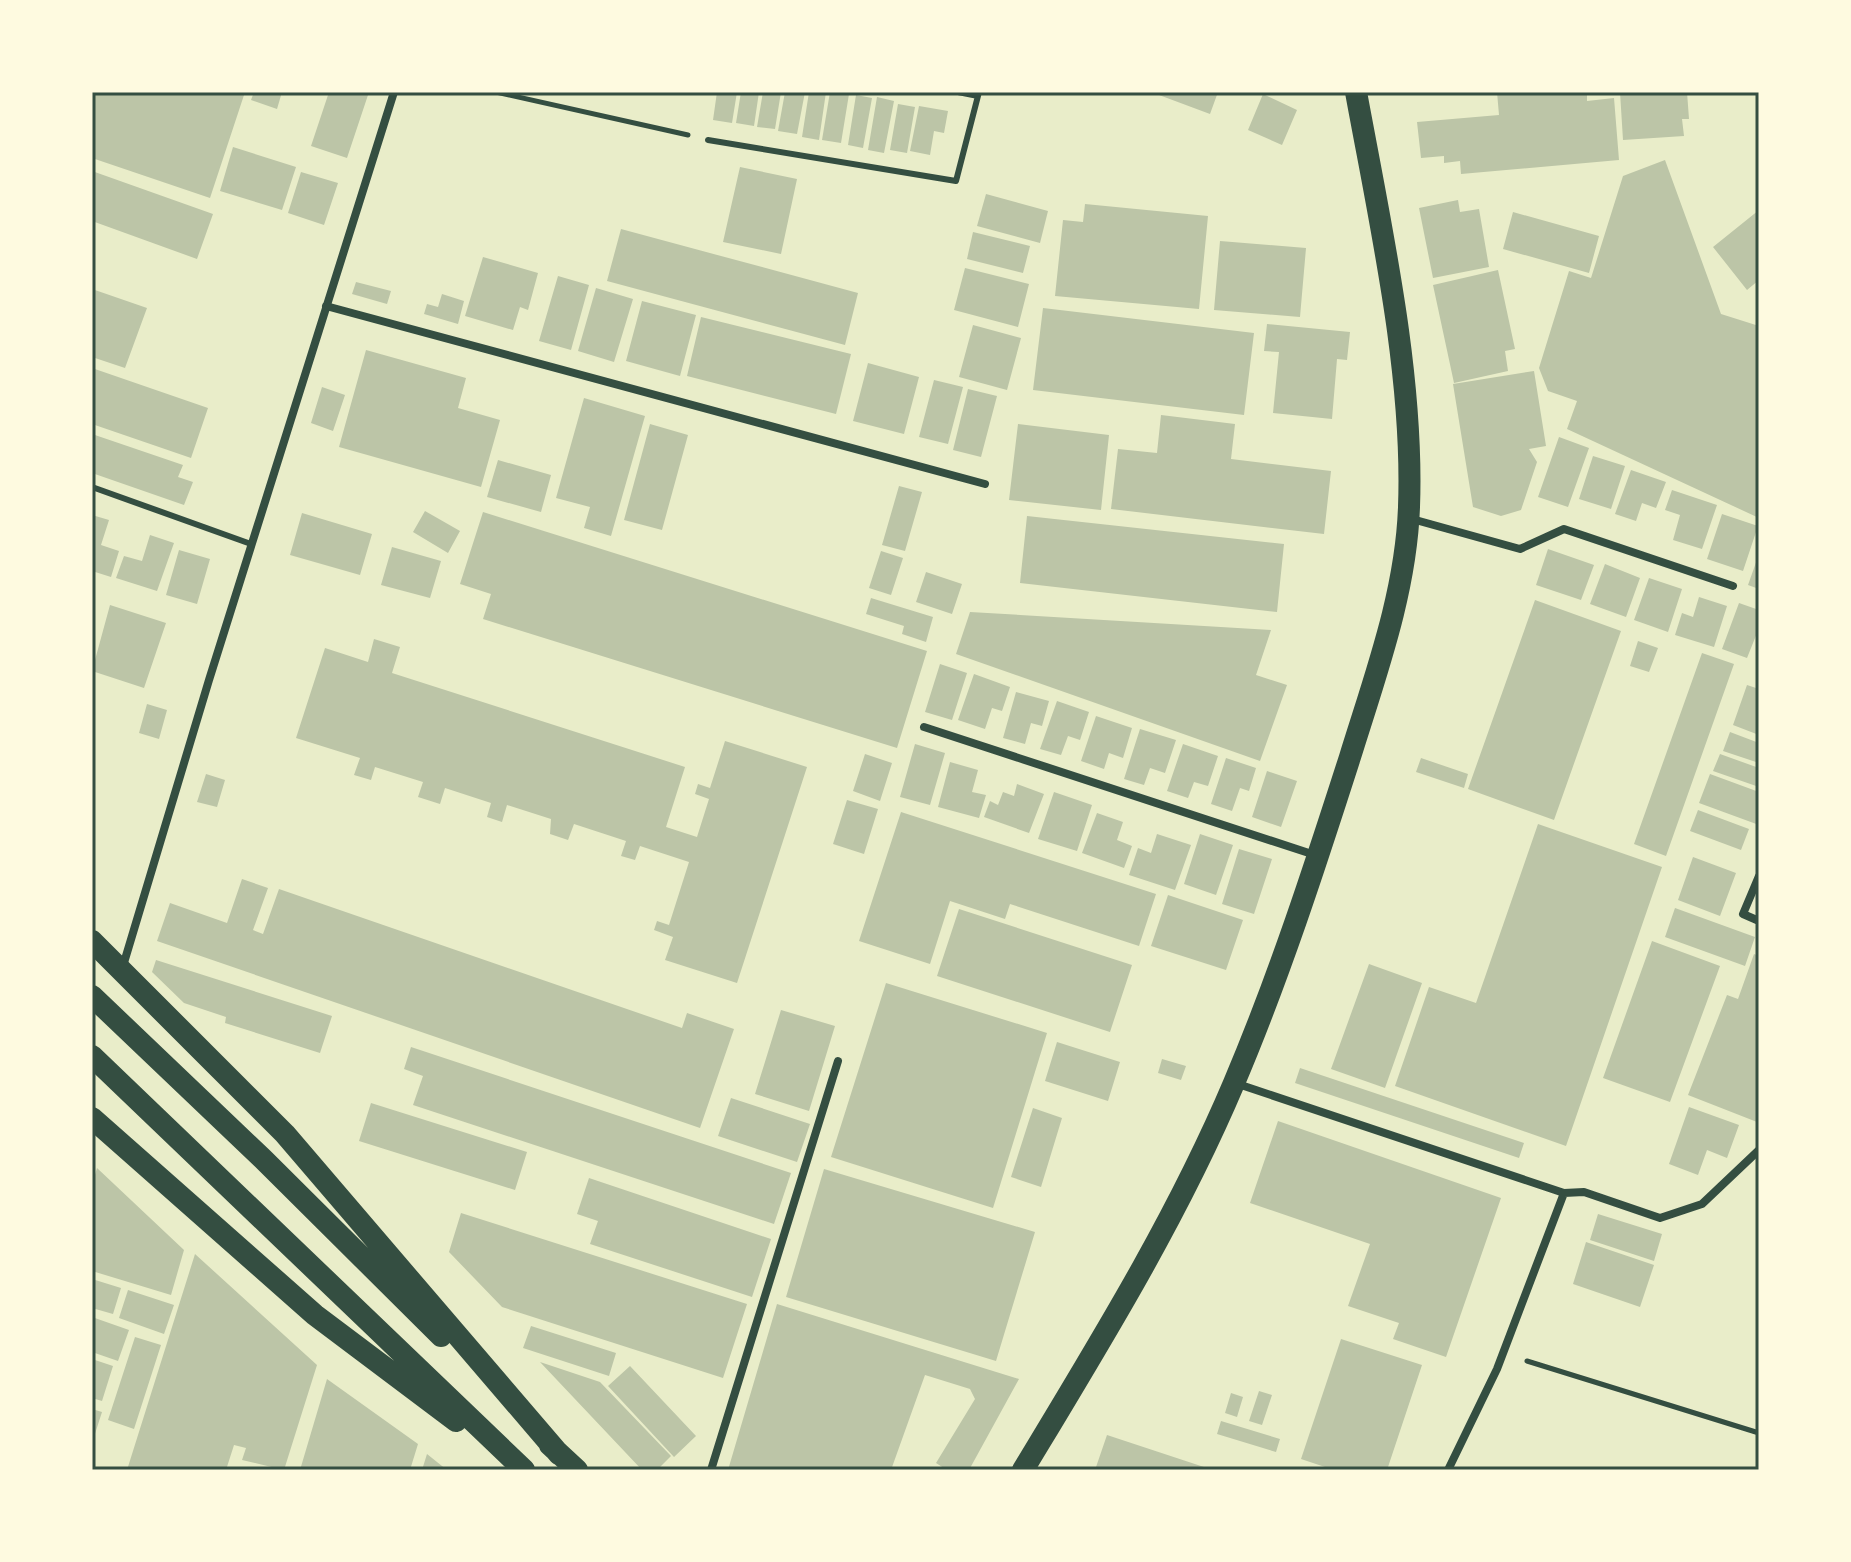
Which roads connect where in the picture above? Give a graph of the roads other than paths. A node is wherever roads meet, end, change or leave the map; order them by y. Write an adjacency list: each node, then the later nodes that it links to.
1 (394, 92): 6 (street)
2 (958, 92): 4 (lane)
3 (1356, 92): 9 (highway)
4 (978, 94): 5 (lane)
5 (708, 140)
6 (326, 306): 7 (street); 10 (street)
7 (985, 484)
8 (92, 487): 10 (lane)
9 (1408, 518): 11 (street); 13 (highway)
10 (251, 544): 17 (street)
11 (1733, 586)
12 (924, 727): 13 (street)
13 (1318, 855): 21 (highway)
14 (1759, 876): 15 (street)
15 (1759, 921)
16 (92, 941): 17 (highway)
17 (122, 971): 25 (highway)
18 (92, 996): 25 (highway)
19 (92, 1056): 26 (highway)
20 (838, 1061): 28 (street)
21 (1234, 1083): 24 (street); 29 (highway)
22 (92, 1118): 26 (highway)
23 (1759, 1150): 24 (street)
24 (1564, 1193): 30 (street)
25 (559, 1454): 27 (highway)
26 (522, 1470)
27 (577, 1470)
28 (711, 1470)
29 (1023, 1470)
30 (1448, 1470)

